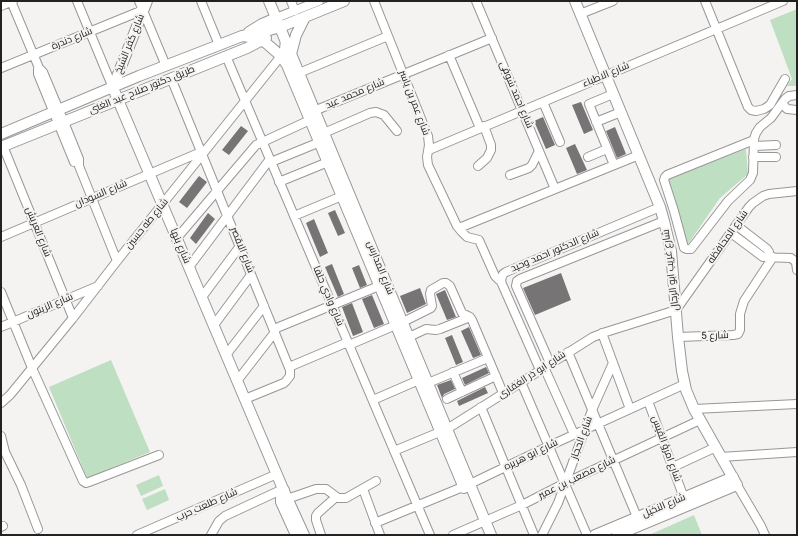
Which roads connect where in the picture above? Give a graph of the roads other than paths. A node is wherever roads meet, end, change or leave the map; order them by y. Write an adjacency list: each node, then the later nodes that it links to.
1 (12, 1): 15 (street); 27 (street)
2 (77, 1): 21 (street, شارع بنها)
3 (201, 1): 26 (street)
4 (269, 1): 19 (main road, شارع المدارس)
5 (291, 1): 16 (street)
6 (319, 1): 16 (street)
7 (344, 1): 18 (main road, طريق دكتور صلاح عبد الغنى)
8 (374, 1): 23 (street, شارع عمر بن ياسر)
9 (476, 1): 24 (street, شارع احمد شوقى)
10 (575, 1): 17 (main road, شارع غريب ابو الرجال)
11 (613, 1): 17 (street)
12 (705, 1): 20 (street)
13 (783, 1): 20 (street, شارع الاطباء)
14 (143, 4): 21 (street, شارع دندرة); 31 (main road, شارع كفر الشيخ); 32 (street)
15 (1, 6)
16 (295, 11): 19 (street)
17 (580, 14): 36 (main road, شارع غريب ابو الرجال)
18 (305, 17): 19 (main road, طريق دكتور صلاح عبد الغنى); 28 (main road)
19 (278, 22): 22 (main road, طريق دكتور صلاح عبد الغنى); 25 (main road, طريق دكتور صلاح عبد الغنى); 28 (main road, شارع المدارس)
20 (716, 29): 36 (street, شارع الاطباء); 39 (street)
21 (90, 32): 27 (street, شارع دندرة); 40 (street, شارع بنها)
22 (242, 36): 25 (main road, شارع المدارس); 26 (main road, طريق دكتور صلاح عبد الغنى)
23 (388, 36): 34 (street); 35 (street, شارع عمر بن ياسر)
24 (492, 38): 29 (street, شارع محمد عيد); 47 (street, شارع احمد شوقى)
25 (262, 41): 28 (main road, شارع المدارس); 30 (main road, طريق دكتور صلاح عبد الغنى)
26 (219, 45): 32 (main road, طريق دكتور صلاح عبد الغنى)
27 (33, 55): 33 (street, شارع دندرة); 49 (street)
28 (286, 55): 34 (main road, شارع المدارس); 44 (street, شارع طه حسين); 51 (main road, شارع المدارس)
29 (449, 55): 35 (street, شارع محمد عيد); 54 (street)
30 (226, 56): 38 (main road, طريق دكتور صلاح عبد الغنى); 44 (street, شارع وادي حلفا)
31 (121, 66): 37 (main road); 40 (main road, شارع كفر الشيخ)
32 (166, 66): 37 (main road, طريق دكتور صلاح عبد الغنى)
33 (1, 68)
34 (299, 73): 51 (main road, شارع المدارس)
35 (403, 74): 51 (street, شارع محمد عيد); 64 (street, شارع عمر بن ياسر)
36 (606, 75): 41 (main road, شارع غريب ابو الرجال); 45 (street, شارع الاطباء)
37 (139, 76): 40 (main road, طريق دكتور صلاح عبد الغنى)
38 (171, 78): 43 (main road, طريق دكتور صلاح عبد الغنى); 66 (street, شارع الاقصر)
39 (785, 79)
40 (113, 88): 43 (main road, شارع بنها); 49 (main road, طريق دكتور صلاح عبد الغنى)
41 (613, 94): 50 (main road, شارع غريب ابو الرجال); 52 (street)
42 (797, 95): 46 (street)
43 (118, 100): 53 (main road, طريق دكتور صلاح عبد الغنى); 75 (main road, شارع بنها)
44 (245, 101): 58 (street, شارع وادي حلفا); 66 (street, شارع طه حسين)
45 (543, 102): 47 (street, شارع الاطباء); 59 (street)
46 (782, 103): 48 (street); 60 (street)
47 (522, 110): 54 (street, شارع الاطباء); 65 (street, شارع احمد شوقى)
48 (797, 110)
49 (56, 111): 53 (street); 56 (main road, طريق دكتور صلاح عبد الغنى)
50 (620, 112): 52 (street); 67 (main road, شارع غريب ابو الرجال)
51 (311, 115): 57 (main road, شارع المدارس); 58 (street, شارع محمد عيد)
52 (596, 122): 63 (street)
53 (61, 123): 62 (main road, طريق دكتور صلاح عبد الغنى); 82 (street)
54 (482, 127): 64 (street, شارع الاطباء); 74 (street)
55 (397, 131): 57 (street)
56 (1, 134)
57 (322, 137): 71 (street); 72 (main road, شارع المدارس); 113 (main road, شارع المدارس)
58 (262, 141): 71 (street, شارع وادي حلفا); 79 (street, شارع محمد عيد)
59 (560, 142)
60 (754, 143): 61 (street); 69 (street); 69 (street)
61 (776, 145)
62 (2, 147): 88 (street, شارع العريش)
63 (607, 149): 68 (street); 73 (street)
64 (429, 150): 90 (street, شارع عمر بن ياسر)
65 (539, 151): 76 (street); 78 (street, شارع احمد شوقى)
66 (202, 153): 75 (street, شارع السودان); 79 (street, شارع الاقصر); 83 (street, شارع طه حسين)
67 (638, 155): 73 (street); 84 (main road, شارع غريب ابو الرجال)
68 (588, 157)
69 (753, 157): 70 (street)
70 (776, 157)
71 (270, 160): 77 (street, شارع وادي حلفا); 85 (street)
72 (328, 162): 77 (street); 81 (main road, شارع المدارس)
73 (614, 165): 78 (street)
74 (478, 166)
75 (150, 174): 82 (street, شارع السودان); 83 (main road, شارع بنها)
76 (510, 175)
77 (279, 182): 86 (street, شارع وادي حلفا)
78 (555, 189): 90 (street)
79 (217, 190): 85 (street, شارع الاقصر); 93 (street, شارع محمد عيد)
80 (797, 191): 89 (street, شارع المحافظه)
81 (342, 196): 86 (street); 103 (main road, شارع المدارس)
82 (92, 198): 88 (street, شارع السودان); 97 (street)
83 (163, 204): 93 (main road, شارع بنها); 97 (street, شارع طه حسين)
84 (660, 207): 87 (main road, شارع غريب ابو الرجال); 101 (street, شارع الدكتور احمد وحيد)
85 (227, 215): 94 (street, شارع الاقصر); 98 (street)
86 (294, 216): 107 (street, شارع وادي حلفا)
87 (664, 221): 109 (main road, شارع غريب ابو الرجال); 126 (street, شارع الدكتور احمد وحيد)
88 (34, 223): 92 (street, شارع السودان); 106 (street, شارع العريش)
89 (736, 225): 91 (street, شارع المحافظه); 95 (street)
90 (459, 228): 101 (street)
91 (731, 233): 95 (street); 109 (street, شارع المحافظه)
92 (1, 237)
93 (177, 238): 98 (main road, شارع بنها)
94 (240, 246): 100 (street, شارع الاقصر); 105 (street)
95 (771, 257): 96 (street); 119 (street, شارع 5)
96 (794, 257): 99 (street)
97 (117, 261): 102 (street, شارع طه حسين)
98 (189, 267): 105 (main road, شارع بنها)
99 (797, 270)
100 (252, 275): 108 (street, شارع الاقصر); 114 (street)
101 (501, 280): 126 (street, شارع الدكتور احمد وحيد)
102 (99, 286): 106 (street, شارع الزيتون); 111 (street, شارع طه حسين)
103 (380, 286): 107 (street); 113 (main road, شارع المدارس)
104 (1, 292): 112 (street)
105 (202, 297): 114 (main road, شارع بنها)
106 (65, 300): 111 (street, شارع العريش); 112 (street, شارع الزيتون)
107 (332, 305): 116 (street); 120 (street, شارع وادي حلفا)
108 (264, 306): 116 (street, شارع الاقصر); 122 (street)
109 (676, 310): 117 (street, شارع ابو ذر الغفارى); 119 (main road, شارع غريب ابو الرجال)
110 (470, 317): 113 (street); 118 (street); 123 (street)
111 (73, 318): 127 (street, شارع طه حسين)
112 (13, 322): 115 (street, شارع الزيتون); 127 (street)
113 (399, 323): 118 (main road, شارع المدارس); 120 (street); 131 (main road, شارع المدارس)
114 (214, 325): 122 (main road, شارع بنها)
115 (1, 327)
116 (275, 331): 125 (street, شارع الاقصر); 130 (street)
117 (602, 333): 121 (street, شارع ابو ذر الغفارى); 124 (street)
118 (409, 337): 131 (main road, شارع المدارس)
119 (678, 337): 133 (main road, شارع غريب ابو الرجال)
120 (348, 343): 125 (street); 138 (street, شارع وادي حلفا)
121 (568, 352): 126 (street, شارع ابو ذر الغفارى); 145 (street)
122 (226, 355): 130 (main road, شارع بنها)
123 (488, 358): 128 (street); 129 (street)
124 (613, 363): 143 (street); 145 (street, شارع الحجاز)
125 (290, 367): 136 (street)
126 (545, 367): 132 (street, شارع ابو ذر الغفارى); 150 (street)
127 (32, 368): 140 (street, شارع طه حسين); 157 (street)
128 (453, 372): 131 (street); 134 (street)
129 (496, 376): 134 (street); 135 (street)
130 (237, 381): 136 (main road, شارع بنها)
131 (423, 381): 138 (street); 149 (main road, شارع المدارس)
132 (521, 382): 135 (street, شارع ابو ذر الغفارى); 153 (street)
133 (685, 384): 139 (street, شارع ابو هريره); 144 (main road, شارع غريب ابو الرجال)
134 (462, 392): 137 (street)
135 (503, 394): 142 (street, شارع ابو ذر الغفارى)
136 (245, 399): 162 (main road, شارع بنها)
137 (447, 399)
138 (372, 400): 155 (street, شارع وادي حلفا)
139 (648, 401): 143 (street, شارع ابو هريره); 152 (street, شارع امرؤ القيس)
140 (1, 403)
141 (797, 404): 144 (street)
142 (481, 408): 149 (street, شارع ابو ذر الغفارى); 160 (street)
143 (630, 409): 147 (street, شارع ابو هريره)
144 (694, 409): 146 (main road, شارع غريب ابو الرجال)
145 (592, 410): 147 (street); 148 (street, شارع الحجاز)
146 (700, 420): 152 (street, شارع مصعب بن عمير); 154 (main road, شارع غريب ابو الرجال)
147 (598, 424): 148 (street, شارع ابو هريره); 159 (street)
148 (585, 429): 150 (street, شارع ابو هريره); 165 (street, شارع الحجاز)
149 (444, 431): 155 (street, شارع ابو ذر الغفارى); 166 (main road, شارع المدارس)
150 (574, 434): 153 (street, شارع ابو هريره)
151 (1, 436): 176 (street)
152 (662, 438): 159 (street, شارع مصعب بن عمير); 161 (street, شارع امرؤ القيس)
153 (549, 446): 160 (street, شارع ابو هريره); 165 (street)
154 (716, 447): 158 (main road, شارع غريب ابو الرجال); 161 (street)
155 (394, 451): 171 (street, شارع وادي حلفا)
156 (797, 452): 158 (street)
157 (159, 455)
158 (721, 456): 164 (main road, شارع غريب ابو الرجال)
159 (614, 461): 165 (street, شارع مصعب بن عمير); 173 (street)
160 (506, 467): 166 (street, شارع ابو هريره); 172 (street)
161 (672, 467): 170 (street, شارع امرؤ القيس)
162 (277, 474): 168 (main road, شارع بنها); 177 (street, شارع طلعت حرب)
163 (376, 481): 167 (street)
164 (735, 481): 170 (main road, شارع النخيل); 191 (main road, شارع النخيل); 192 (street, شارع غريب ابو الرجال)
165 (565, 483): 172 (street, شارع مصعب بن عمير); 188 (street, شارع الحجاز); 189 (street)
166 (467, 485): 171 (street, شارع ابو هريره); 175 (main road, شارع المدارس)
167 (363, 489): 169 (street); 174 (street)
168 (285, 493): 169 (street); 178 (street); 179 (main road, شارع بنها); 180 (main road, شارع بنها)
169 (336, 497): 181 (street)
170 (684, 498): 173 (main road, شارع النخيل)
171 (417, 505): 174 (street, شارع ابو هريره); 183 (street, شارع وادي حلفا)
172 (522, 505): 175 (street, شارع مصعب بن عمير); 187 (street)
173 (637, 517): 190 (main road, شارع النخيل)
174 (376, 523): 182 (street)
175 (482, 523): 184 (street, شارع مصعب بن عمير); 185 (main road, شارع المدارس); 186 (main road, شارع المدارس)
176 (38, 529)
177 (137, 535)
178 (211, 535)
179 (296, 535)
180 (304, 535)
181 (321, 535)
182 (380, 535)
183 (430, 535)
184 (453, 535)
185 (484, 535)
186 (491, 535)
187 (534, 535)
188 (542, 535)
189 (587, 535)
190 (595, 535)
191 (617, 535)
192 (765, 535)

